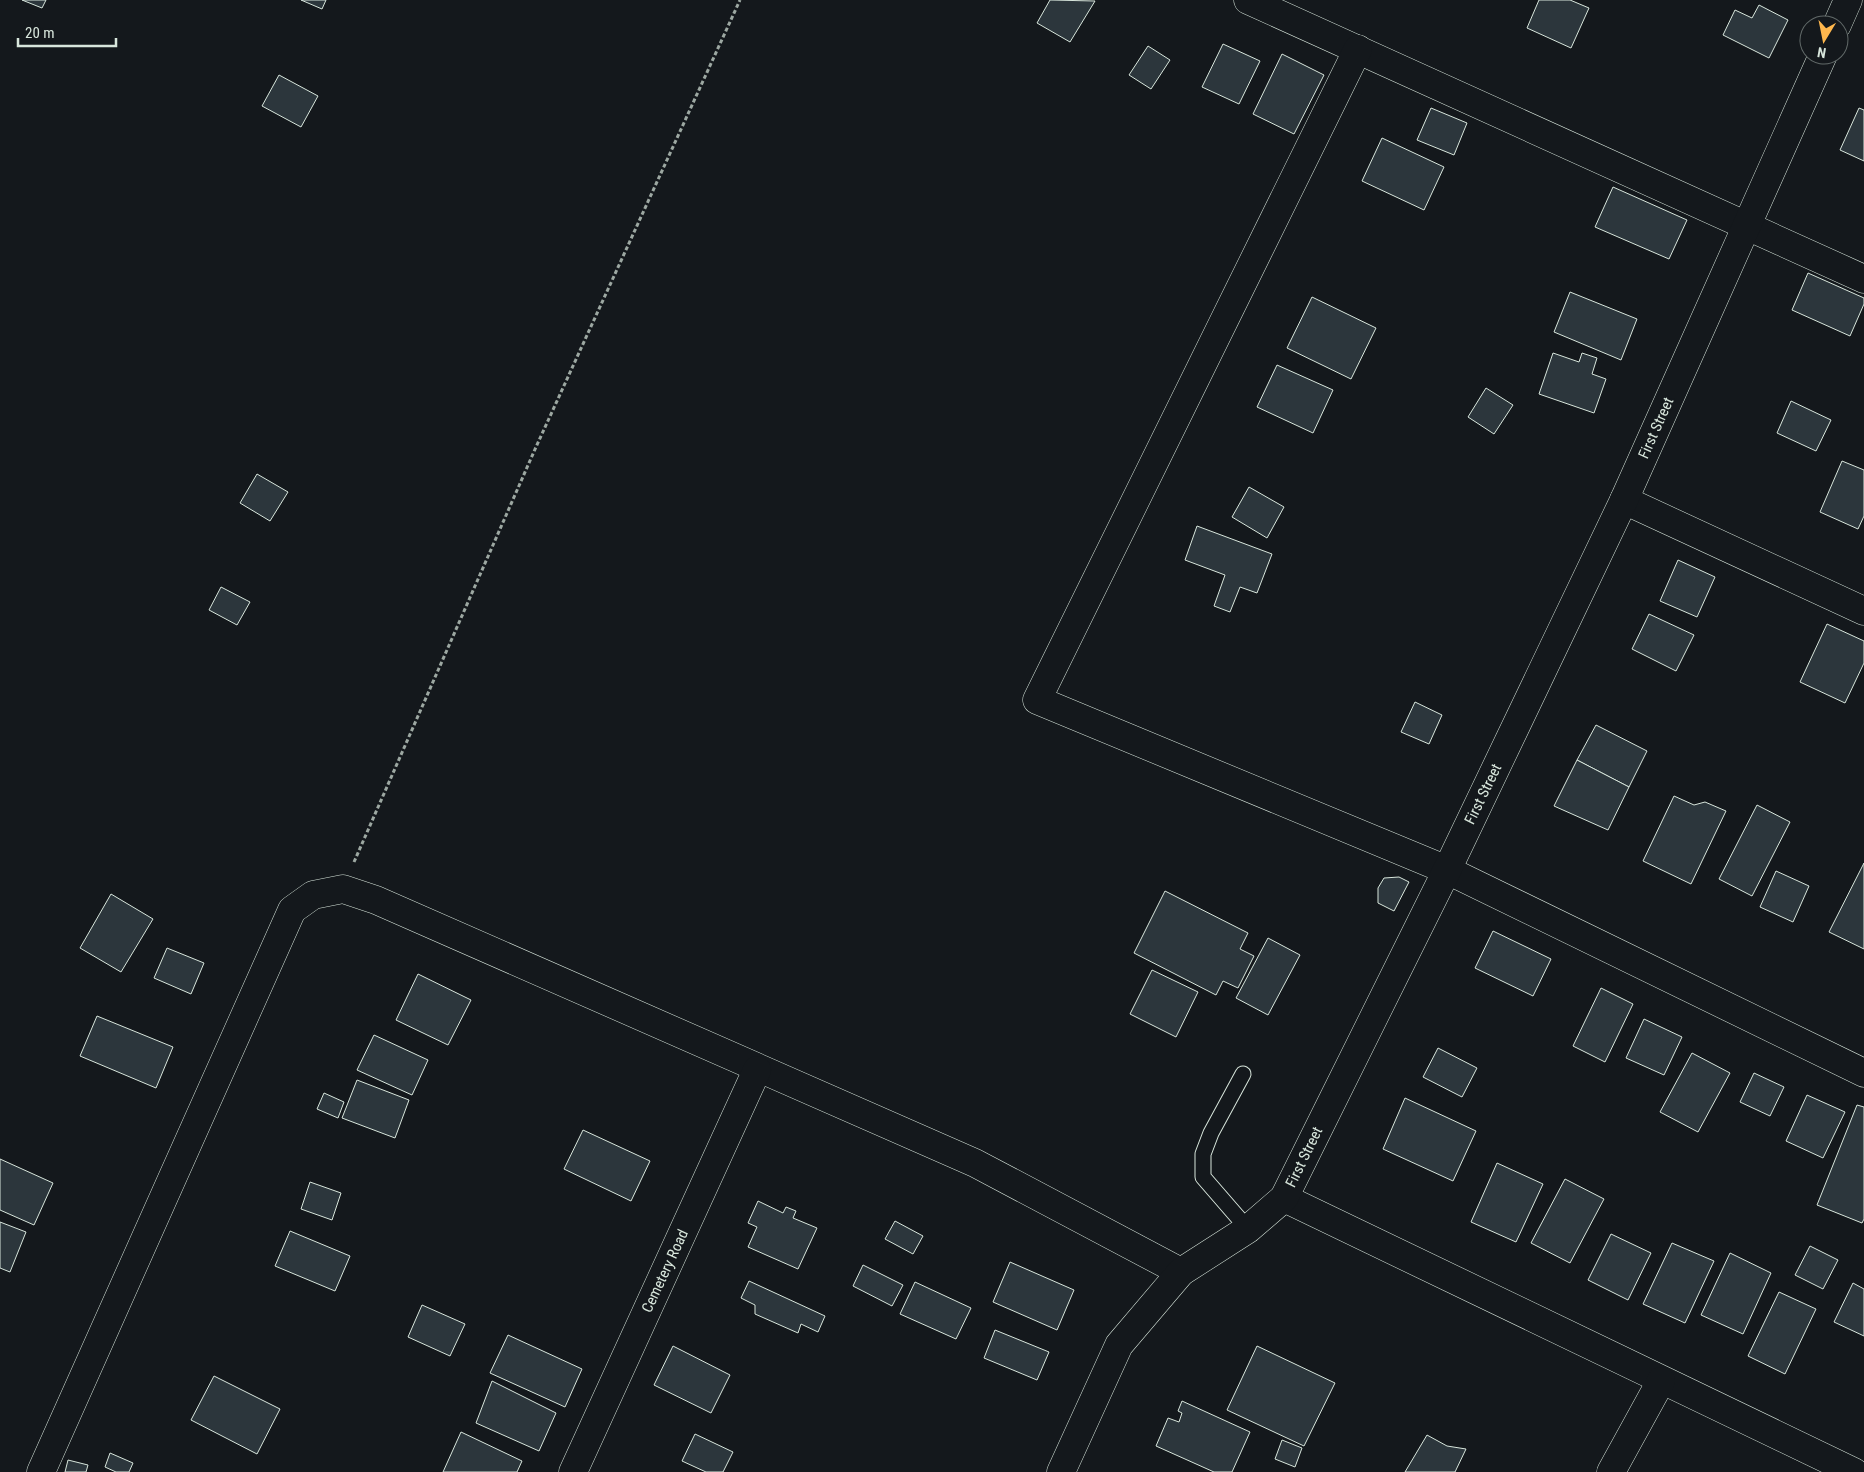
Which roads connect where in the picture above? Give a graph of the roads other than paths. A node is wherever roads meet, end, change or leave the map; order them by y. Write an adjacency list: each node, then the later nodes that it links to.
1 (1248, 0): 4 (street)
2 (1848, 0): 3 (street)
3 (1841, 15)
4 (1358, 50): 6 (street); 10 (street)
5 (1819, 65): 6 (street, First Street)
6 (1747, 226): 7 (street); 8 (street, First Street)
7 (1864, 278)
8 (1624, 500): 9 (street); 10 (street, First Street)
9 (1864, 611)
10 (1447, 870): 12 (street); 14 (street, First Street)
11 (758, 1070): 16 (street); 18 (street); 19 (street, Cemetery Road)
12 (1864, 1073)
13 (1243, 1074): 15 (lane)
14 (1284, 1198): 15 (street, First Street); 17 (street)
15 (1248, 1229): 16 (street, First Street)
16 (1182, 1272): 20 (street, First Street)
17 (1661, 1380): 21 (street); 22 (street)
18 (41, 1472)
19 (573, 1472)
20 (1061, 1472)
21 (1610, 1472)
22 (1854, 1472)

